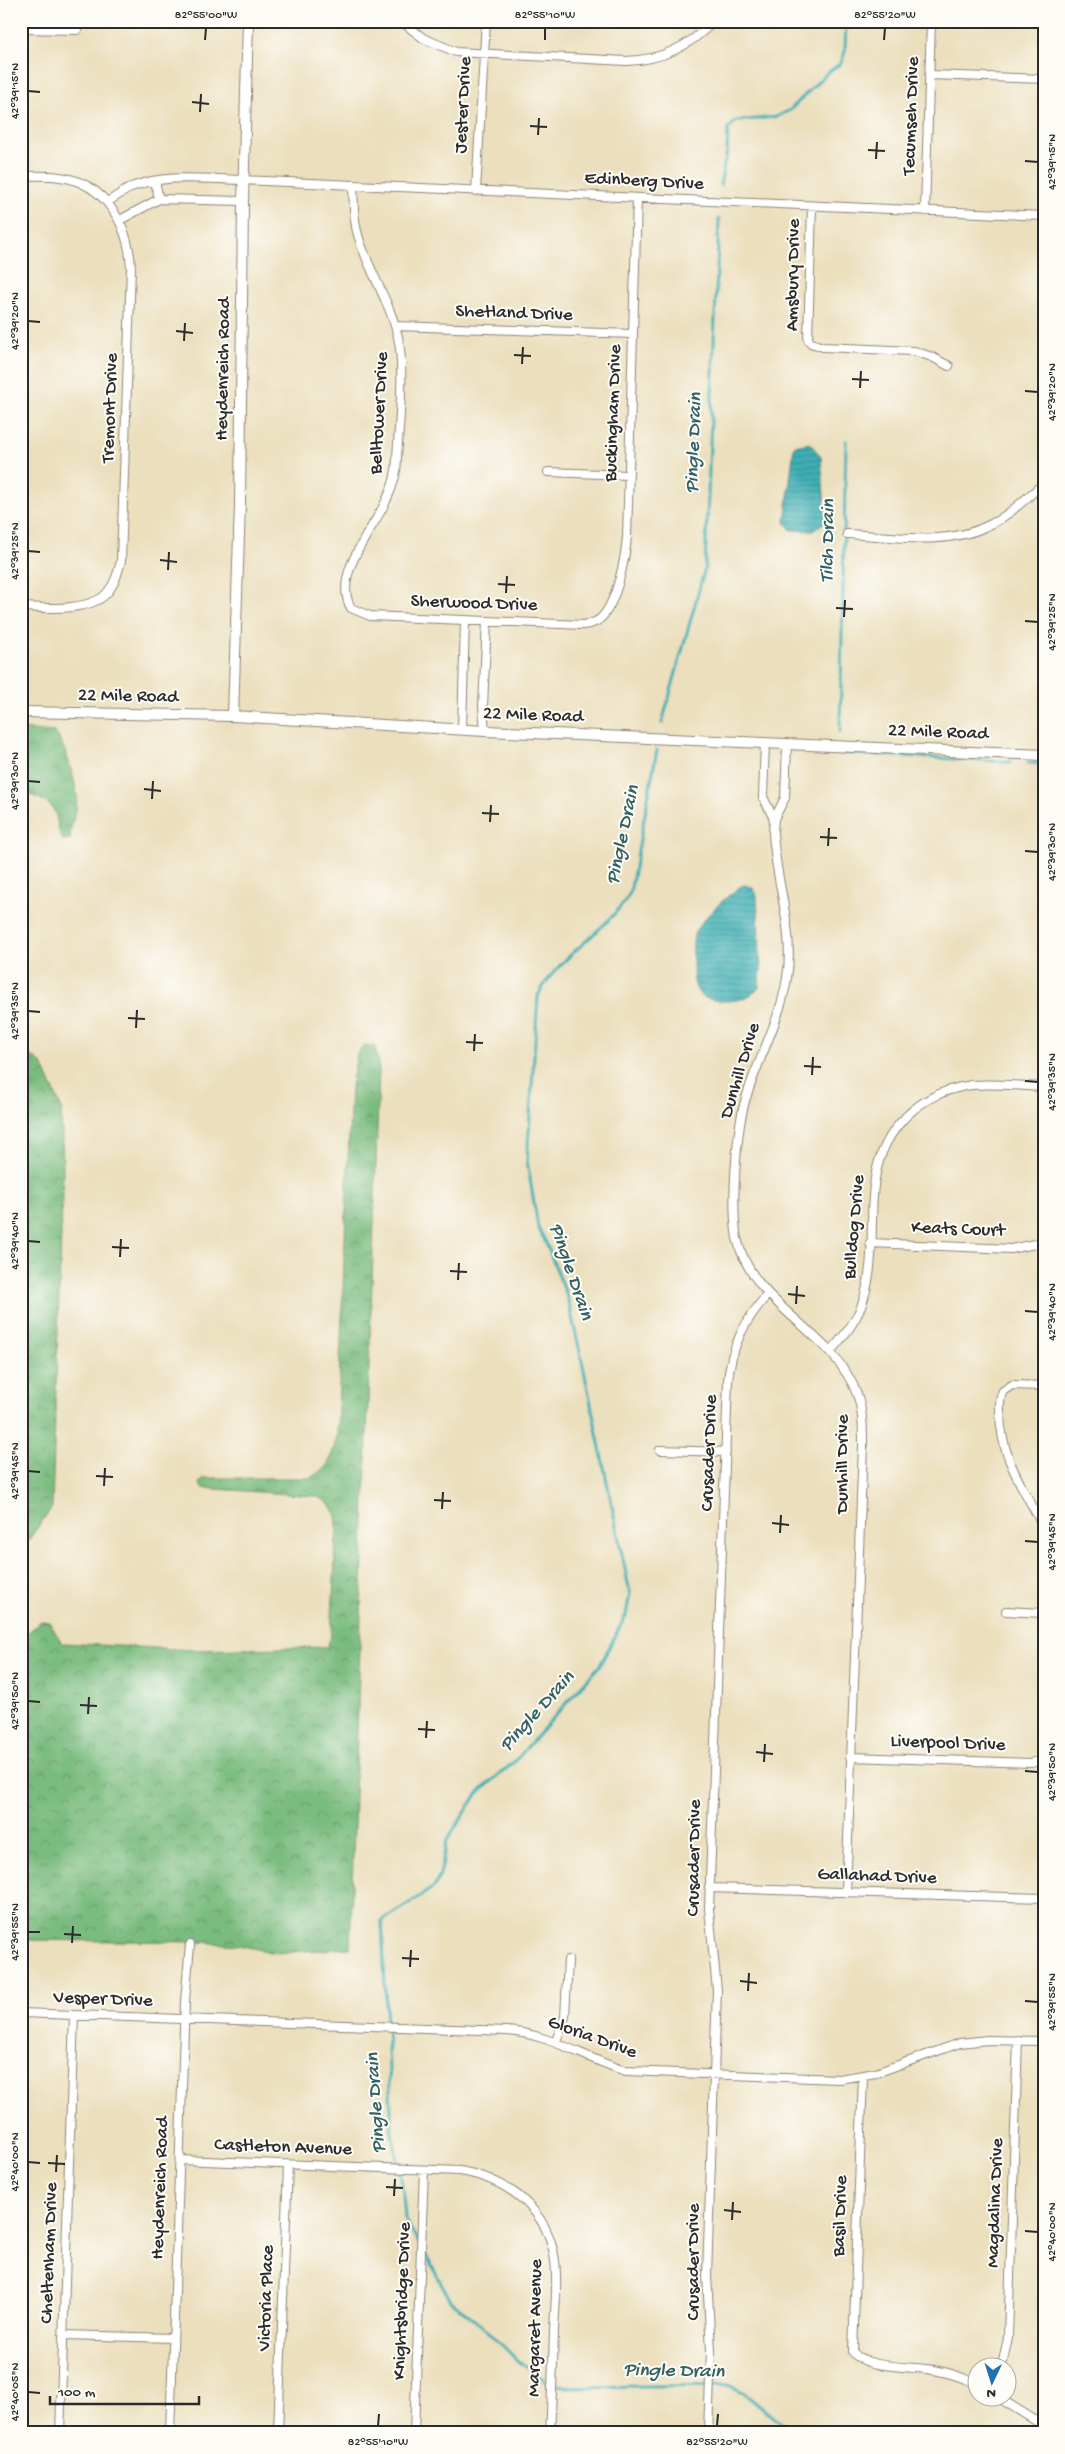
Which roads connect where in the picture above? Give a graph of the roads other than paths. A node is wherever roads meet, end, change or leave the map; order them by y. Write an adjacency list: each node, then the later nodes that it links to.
1 (248, 21): 12 (street, Heydenreich Road)
2 (401, 21): 8 (street)
3 (486, 21): 8 (street, Jester Drive)
4 (931, 21): 9 (street, Tecumseh Drive)
5 (710, 24): 8 (street)
6 (21, 29): 7 (street)
7 (77, 30)
8 (482, 55): 15 (street, Jester Drive)
9 (929, 74): 10 (street); 21 (street, Tecumseh Drive)
10 (1044, 79)
11 (21, 176): 19 (street, Tremont Drive)
12 (244, 180): 13 (street, Edinberg Drive); 14 (street, Edinberg Drive); 18 (street, Heydenreich Road)
13 (155, 181): 16 (street); 19 (street, Edinberg Drive)
14 (354, 186): 15 (street, Edinberg Drive); 24 (street, Belltower Drive)
15 (476, 191): 17 (street, Edinberg Drive)
16 (159, 199): 18 (street); 23 (street)
17 (637, 199): 20 (street, Edinberg Drive); 25 (street, Buckingham Drive)
18 (243, 201): 37 (street, Heydenreich Road)
19 (107, 202): 23 (street, Tremont Drive)
20 (812, 206): 21 (street, Edinberg Drive); 26 (street, Amsbury Drive)
21 (925, 211): 22 (street, Edinberg Drive)
22 (1044, 216)
23 (120, 220): 31 (street, Tremont Drive)
24 (395, 326): 25 (street, Shetland Drive); 32 (street, Belltower Drive)
25 (633, 334): 28 (street, Buckingham Drive)
26 (949, 366)
27 (548, 472): 28 (street)
28 (628, 475): 35 (street, Buckingham Drive)
29 (1043, 485): 30 (street)
30 (847, 534)
31 (21, 607)
32 (351, 608): 33 (street, Sherwood Drive)
33 (465, 620): 34 (street, Sherwood Drive); 38 (street)
34 (487, 621): 35 (street, Sherwood Drive); 39 (street)
35 (598, 621)
36 (21, 712): 37 (street, 22 Mile Road)
37 (233, 716): 38 (street, 22 Mile Road)
38 (462, 730): 39 (street, 22 Mile Road)
39 (485, 731): 40 (street, 22 Mile Road)
40 (765, 742): 41 (street, 22 Mile Road); 43 (street, Dunhill Drive)
41 (787, 745): 42 (street, 22 Mile Road); 43 (street, Dunhill Drive)
42 (1044, 755)
43 (774, 819): 47 (street, Dunhill Drive)
44 (1044, 1087): 46 (street, Bulldog Drive)
45 (1044, 1242): 46 (street, Keats Court)
46 (870, 1243): 48 (street, Bulldog Drive)
47 (768, 1294): 48 (street, Dunhill Drive); 51 (street, Crusader Drive)
48 (830, 1352): 55 (street, Dunhill Drive)
49 (1044, 1386): 52 (street)
50 (660, 1450): 51 (street)
51 (726, 1452): 57 (street, Crusader Drive)
52 (1044, 1528)
53 (1006, 1611): 54 (street)
54 (1044, 1612)
55 (850, 1756): 56 (street, Liverpool Drive); 58 (street, Dunhill Drive)
56 (1044, 1760)
57 (709, 1888): 58 (street, Gallahad Drive); 68 (street, Crusader Drive)
58 (846, 1892): 59 (street, Gallahad Drive)
59 (1044, 1898)
60 (190, 1945): 64 (street, Heydenreich Road)
61 (568, 1960): 66 (street)
62 (21, 2014): 63 (street, Vesper Drive)
63 (74, 2015): 64 (street, Vesper Drive); 74 (street, Cheltenham Drive)
64 (184, 2019): 66 (street, Gloria Drive); 70 (street, Heydenreich Road)
65 (1018, 2040): 67 (street, Gloria Drive); 69 (street, Gloria Drive); 76 (street, Magdalina Drive)
66 (556, 2041): 68 (street, Gloria Drive)
67 (1044, 2041)
68 (715, 2076): 69 (street, Gloria Drive); 85 (street, Crusader Drive)
69 (863, 2076): 77 (street, Basil Drive)
70 (180, 2160): 71 (street, Castleton Avenue); 75 (street, Heydenreich Road)
71 (288, 2165): 72 (street, Castleton Avenue); 82 (street, Victoria Place)
72 (424, 2170): 73 (street, Castleton Avenue); 83 (street, Knightsbridge Drive)
73 (527, 2202): 84 (street, Margaret Avenue)
74 (63, 2335): 75 (street); 80 (street, Cheltenham Drive)
75 (173, 2338): 81 (street, Heydenreich Road)
76 (1004, 2356)
77 (968, 2380)
78 (1012, 2406): 79 (street)
79 (1044, 2426)
80 (60, 2433)
81 (170, 2433)
82 (278, 2433)
83 (414, 2433)
84 (550, 2433)
85 (708, 2433)

